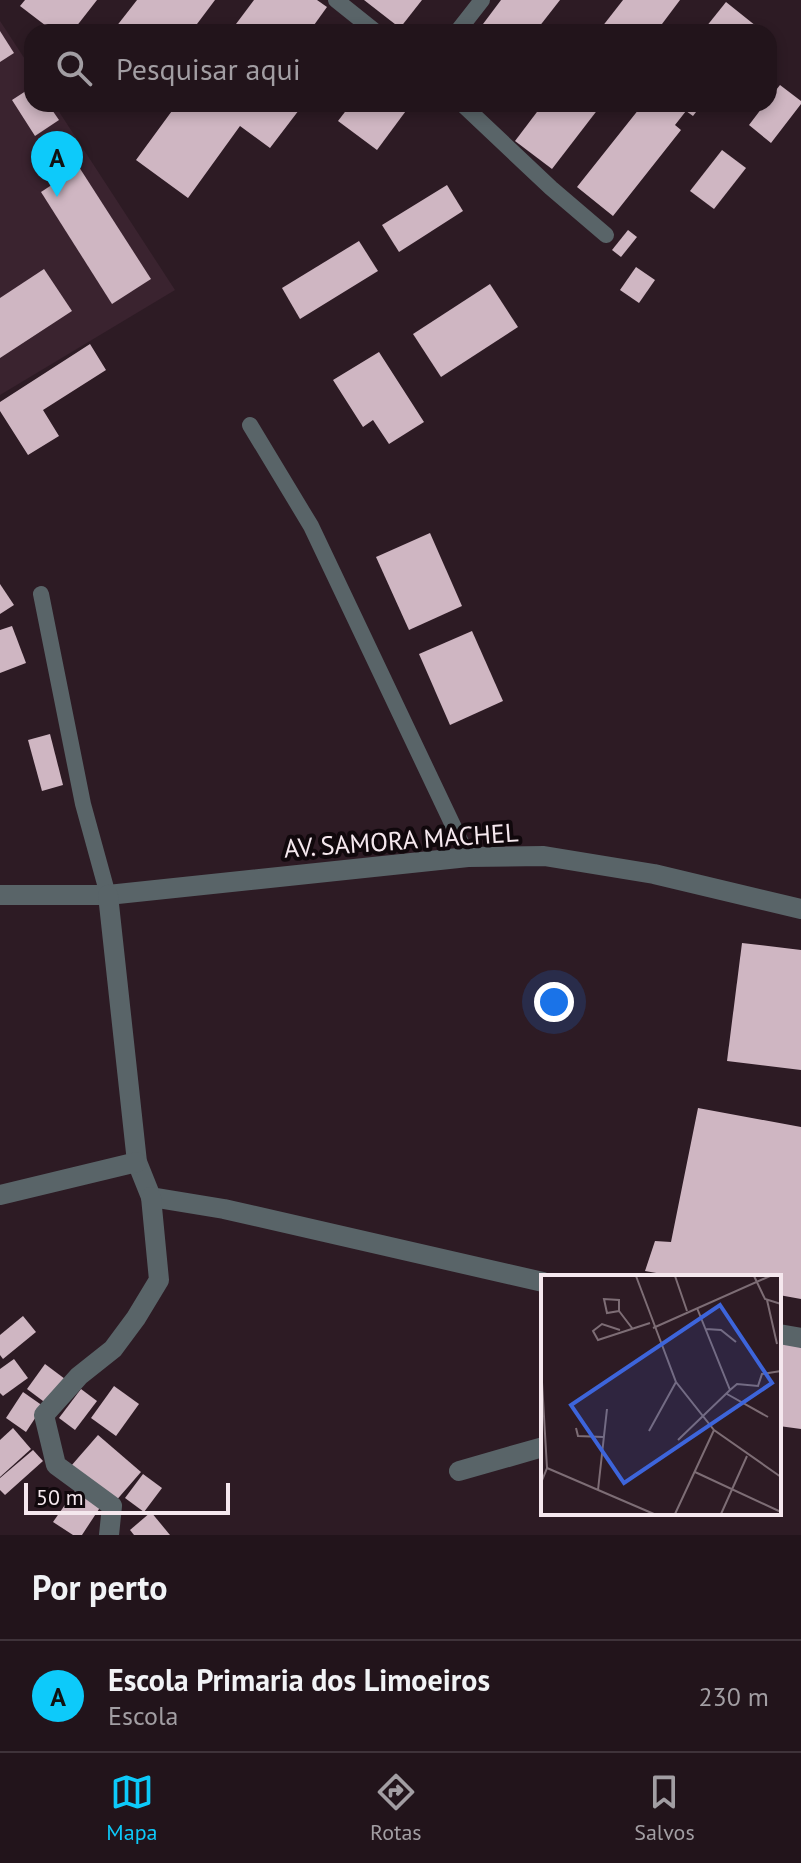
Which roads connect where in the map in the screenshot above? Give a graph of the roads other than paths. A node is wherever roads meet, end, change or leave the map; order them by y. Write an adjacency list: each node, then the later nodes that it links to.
1 (336, 0): 3 (lane)
2 (482, 0): 4 (lane)
3 (366, 24)
4 (463, 24)
5 (470, 112): 6 (lane)
6 (606, 235)
7 (250, 425): 9 (lane)
8 (41, 594): 11 (lane)
9 (468, 857): 11 (street, AV. SAMORA MACHEL); 12 (street, AV. SAMORA MACHEL)
10 (0, 895): 11 (street, AV. SAMORA MACHEL)
11 (108, 895): 13 (street)
12 (801, 909)
13 (137, 1162): 14 (street); 15 (street)
14 (0, 1195)
15 (151, 1197): 16 (street); 21 (street)
16 (541, 1282)
17 (781, 1334): 18 (street)
18 (801, 1338)
19 (541, 1448): 20 (street)
20 (459, 1471)
21 (109, 1535)

